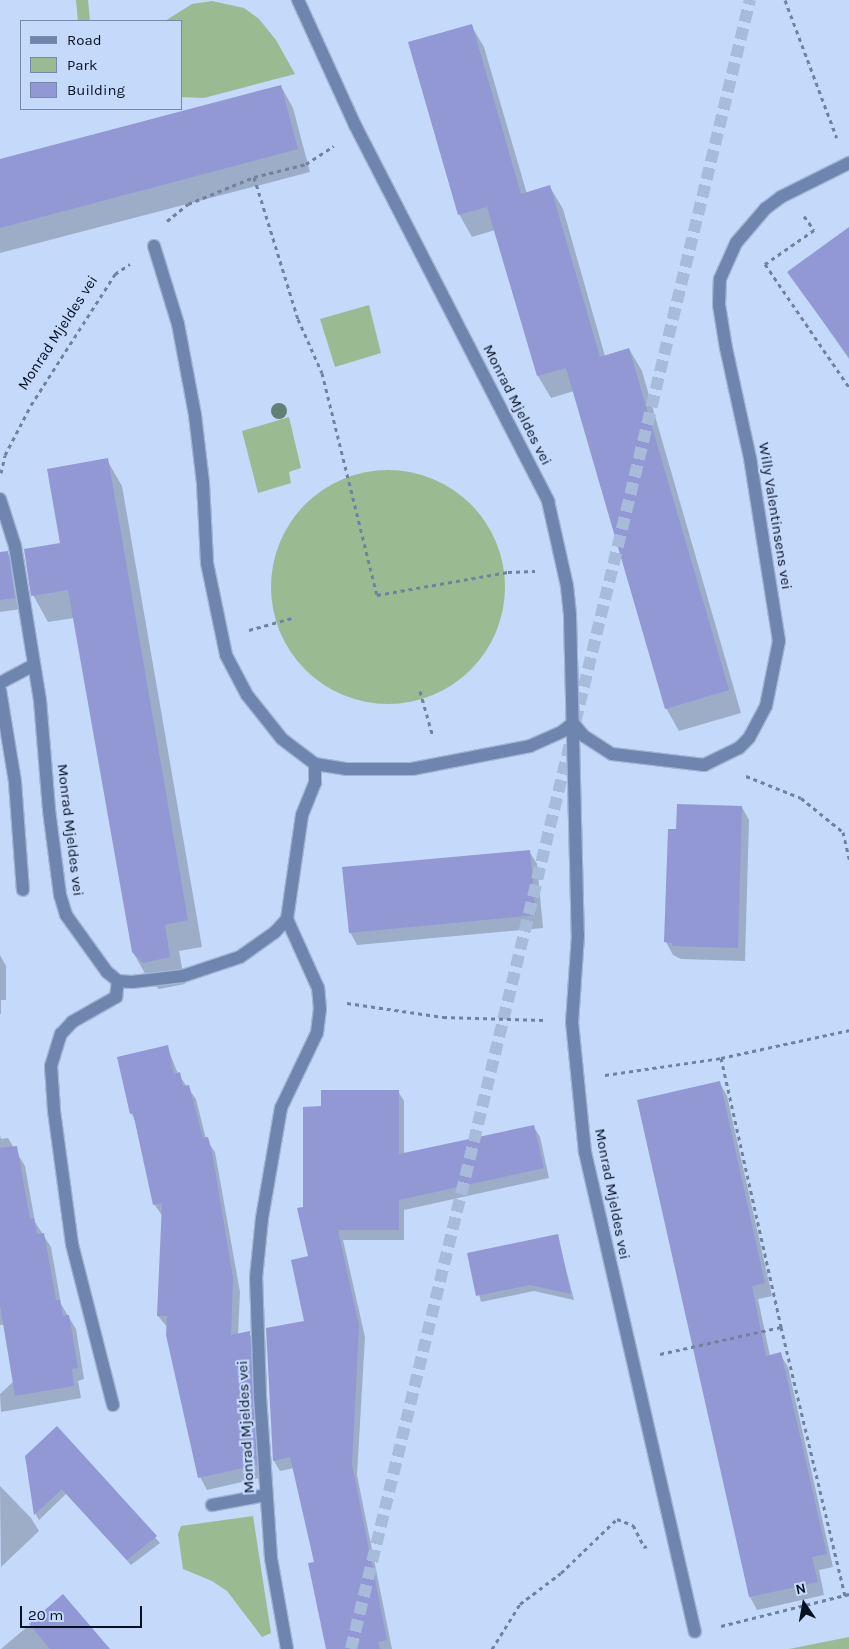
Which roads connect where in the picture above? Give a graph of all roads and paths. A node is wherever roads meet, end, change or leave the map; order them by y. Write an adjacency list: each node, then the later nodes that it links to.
1 (298, 0): 3 (street, Monrad Mjeldes vei)
2 (785, 0): 4 (path)
3 (355, 125): 5 (path); 13 (street, Monrad Mjeldes vei)
4 (848, 164): 23 (street, Willy Valentinsens vei)
5 (254, 178): 7 (path); 13 (path)
6 (804, 216): 10 (path)
7 (168, 217)
8 (154, 246): 15 (street)
9 (127, 266): 11 (path, Monrad Mjeldes vei)
10 (849, 387)
11 (1, 477)
12 (0, 499): 16 (street, Monrad Mjeldes vei)
13 (563, 569): 20 (street, Monrad Mjeldes vei)
14 (292, 618): 15 (path)
15 (222, 637): 21 (street)
16 (34, 666): 17 (street); 27 (street, Monrad Mjeldes vei)
17 (0, 683)
18 (0, 690): 25 (street)
19 (420, 691): 22 (path)
20 (573, 723): 22 (street); 23 (street); 29 (street, Monrad Mjeldes vei)
21 (315, 764): 22 (street); 26 (street)
22 (441, 764)
23 (704, 765): 24 (path)
24 (849, 859)
25 (23, 890)
26 (288, 919): 27 (street); 28 (street, Monrad Mjeldes vei)
27 (118, 981): 35 (street)
28 (319, 1000): 29 (path); 36 (street, Monrad Mjeldes vei)
29 (572, 1022): 32 (street, Monrad Mjeldes vei)
30 (849, 1030): 31 (path)
31 (721, 1058): 32 (path); 33 (path)
32 (577, 1078): 34 (street, Monrad Mjeldes vei)
33 (781, 1327): 34 (path); 39 (path)
34 (630, 1360): 38 (street, Monrad Mjeldes vei)
35 (114, 1405)
36 (266, 1495): 37 (street); 41 (street, Monrad Mjeldes vei)
37 (212, 1505)
38 (674, 1545): 40 (street, Monrad Mjeldes vei); 42 (path)
39 (847, 1595): 40 (path)
40 (696, 1632)
41 (287, 1649)
42 (492, 1649)

